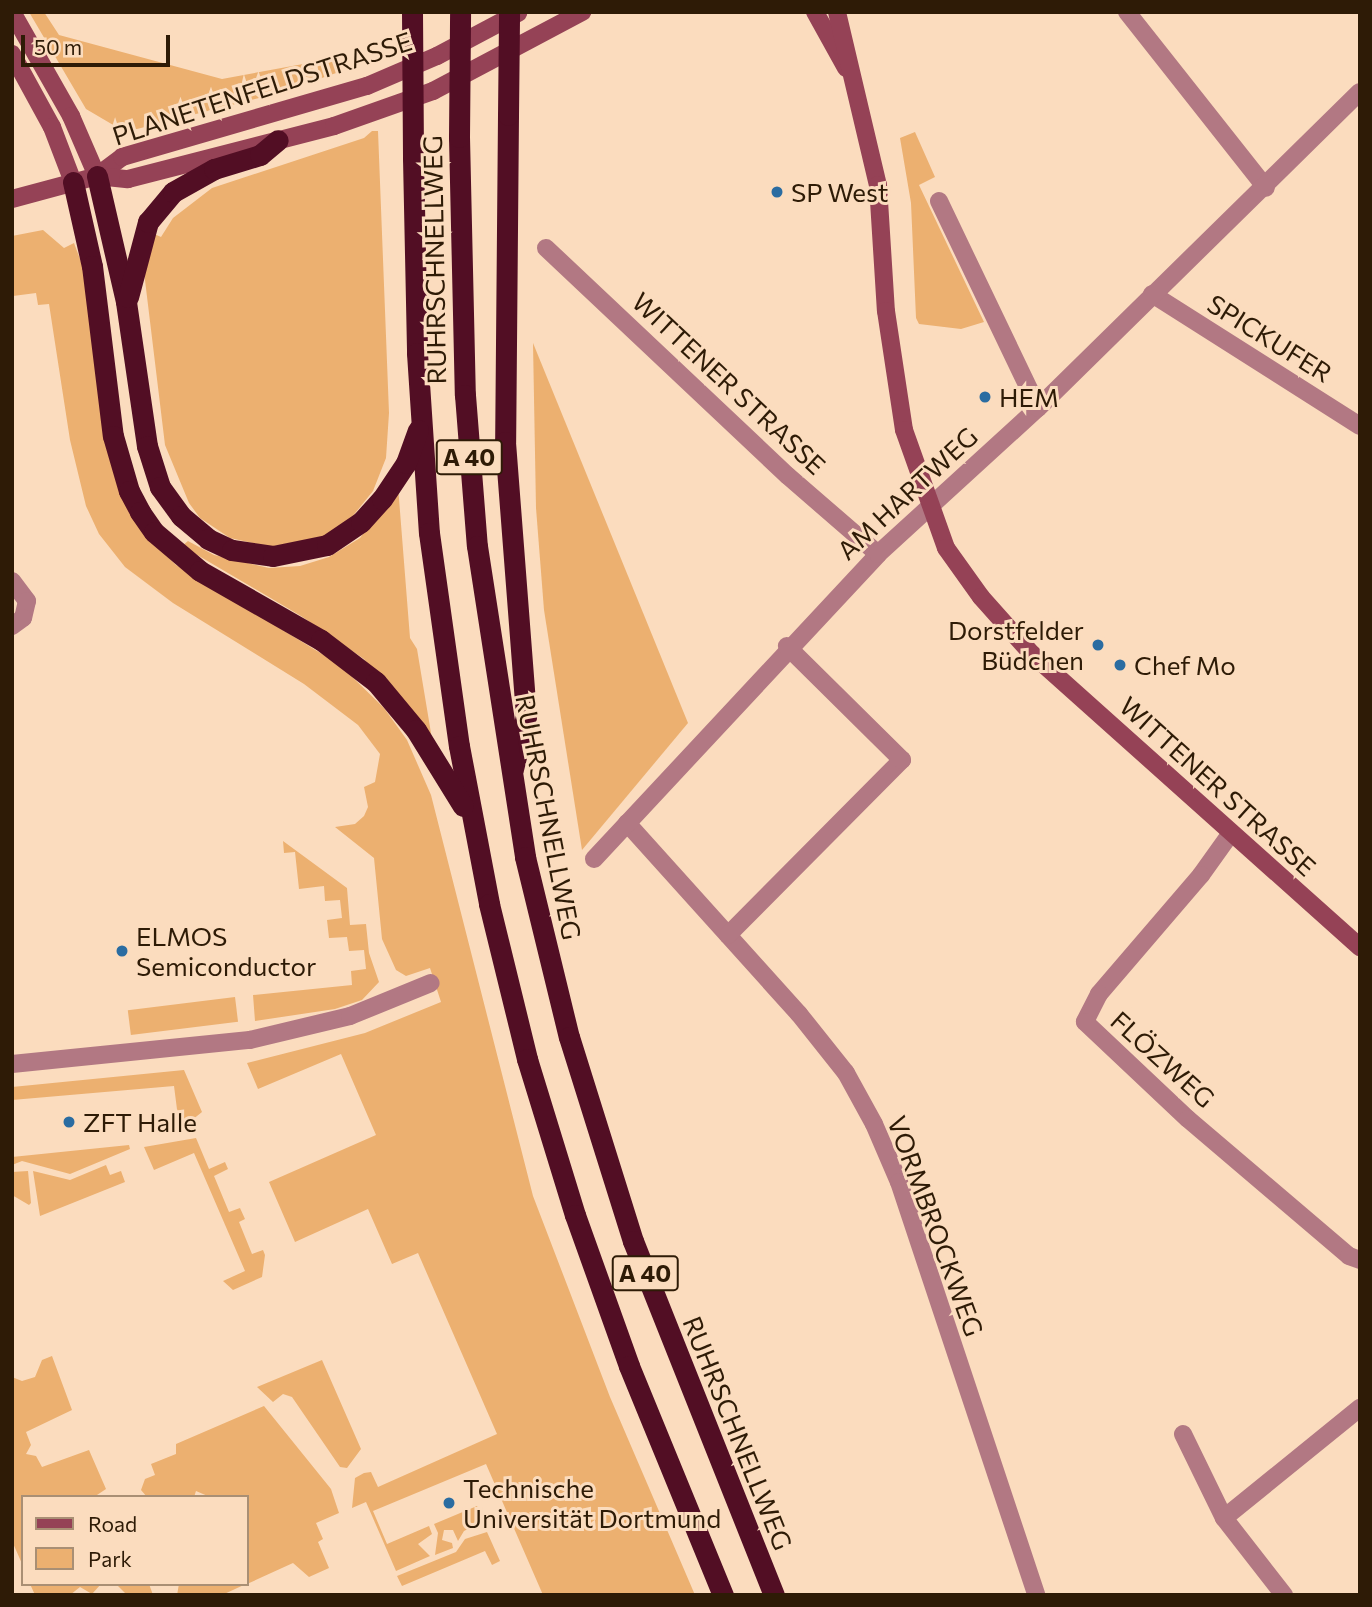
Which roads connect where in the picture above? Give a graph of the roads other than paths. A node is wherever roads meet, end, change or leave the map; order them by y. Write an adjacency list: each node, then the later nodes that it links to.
1 (12, 12): 14 (main road)
2 (412, 12): 22 (highway, RUHRSCHNELLWEG / A 40, bridge)
3 (460, 12): 30 (highway, RUHRSCHNELLWEG / A 40, bridge)
4 (509, 12): 30 (highway, bridge)
5 (519, 12): 14 (main road, PLANETENFELDSTRASSE)
6 (582, 12): 13 (main road, PLANETENFELDSTRASSE)
7 (815, 12): 11 (main road, WITTENER STRASSE)
8 (837, 12): 11 (main road, WITTENER STRASSE)
9 (1127, 12): 16 (street)
10 (12, 54): 15 (main road)
11 (853, 80): 25 (main road, WITTENER STRASSE)
12 (1360, 92): 16 (street, AM HARTWEG)
13 (278, 141): 14 (main road, PLANETENFELDSTRASSE); 21 (highway)
14 (97, 176): 15 (main road, PLANETENFELDSTRASSE); 21 (highway)
15 (73, 182): 17 (main road, PLANETENFELDSTRASSE); 32 (highway)
16 (1266, 188): 20 (street, AM HARTWEG)
17 (12, 199)
18 (939, 201): 23 (street)
19 (547, 248): 26 (street, WITTENER STRASSE)
20 (1152, 294): 23 (street, AM HARTWEG); 24 (street, SPICKUFER)
21 (126, 302): 22 (highway)
22 (420, 407): 32 (highway, RUHRSCHNELLWEG / A 40)
23 (1038, 408): 25 (street, AM HARTWEG)
24 (1360, 426)
25 (928, 508): 26 (street, AM HARTWEG); 33 (main road, WITTENER STRASSE)
26 (878, 554): 29 (street, AM HARTWEG)
27 (12, 581): 28 (street)
28 (12, 626)
29 (787, 646): 31 (street, AM HARTWEG); 35 (street)
30 (511, 775): 44 (highway, RUHRSCHNELLWEG / A 40)
31 (627, 823): 34 (street, AM HARTWEG); 35 (street, VORMBROCKWEG)
32 (474, 833): 43 (highway, RUHRSCHNELLWEG / A 40)
33 (1231, 833): 36 (main road, WITTENER STRASSE); 39 (street, FLÖZWEG)
34 (594, 859)
35 (728, 935): 45 (street, VORMBROCKWEG)
36 (1360, 947)
37 (431, 983): 38 (street)
38 (12, 1064)
39 (1360, 1260)
40 (1360, 1408): 42 (street)
41 (1183, 1434): 42 (street)
42 (1224, 1518): 46 (street)
43 (723, 1595)
44 (774, 1595)
45 (1035, 1595)
46 (1284, 1595)

